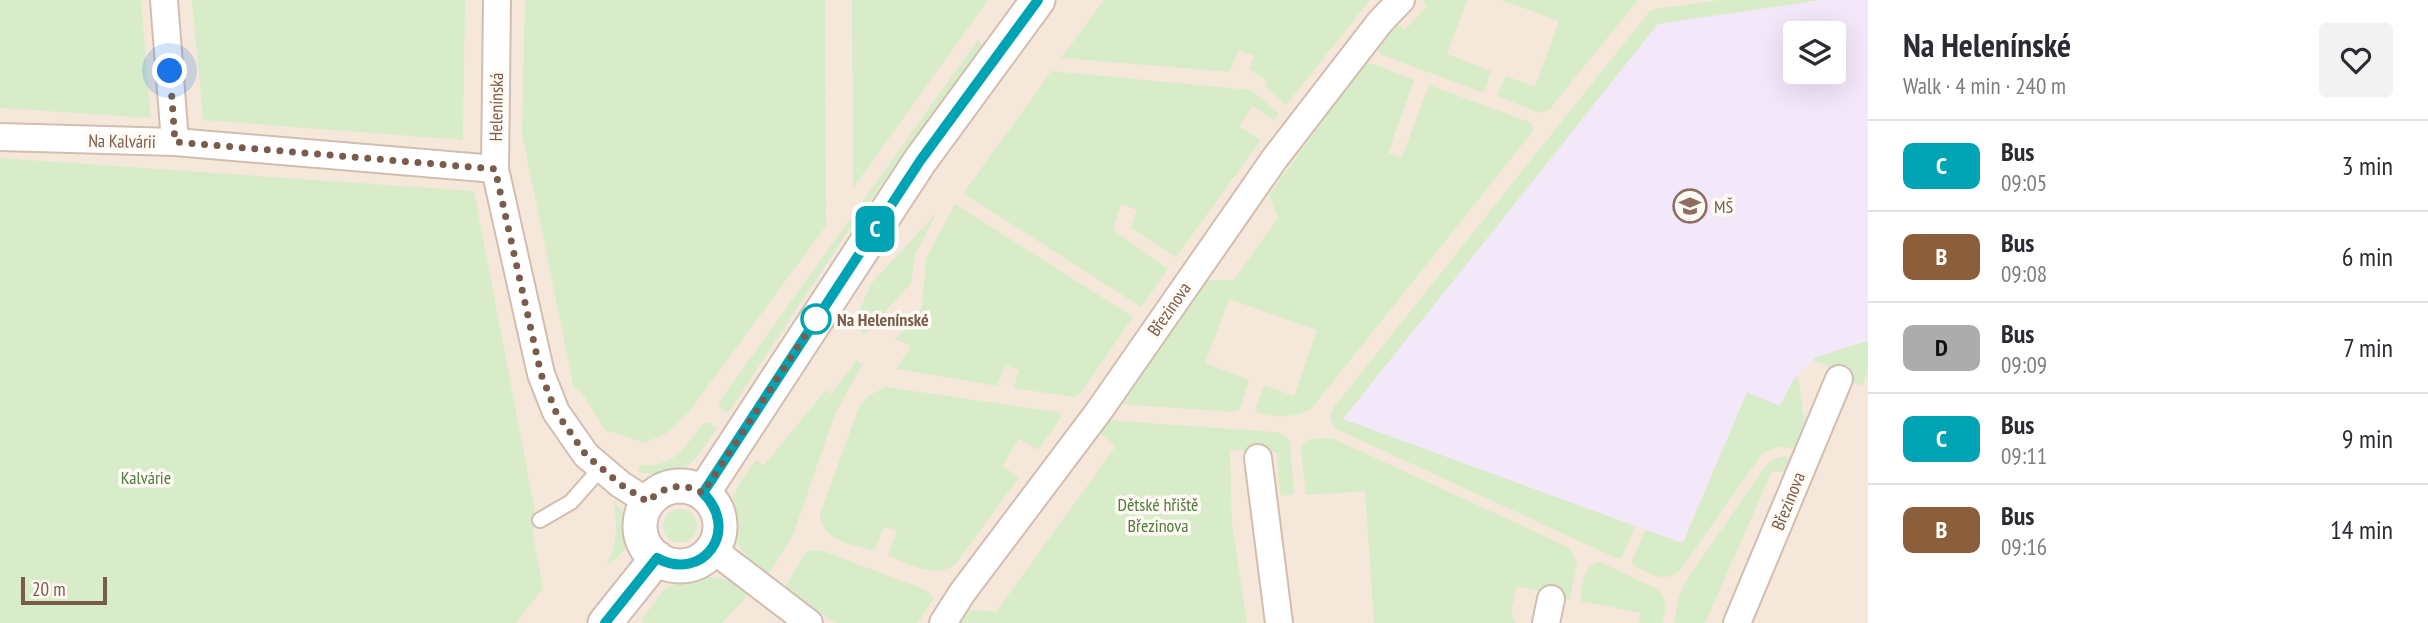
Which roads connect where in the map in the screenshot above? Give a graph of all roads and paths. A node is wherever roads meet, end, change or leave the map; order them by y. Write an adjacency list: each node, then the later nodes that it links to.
1 (164, 0): 6 (street)
2 (497, 0): 7 (street, Helenínská)
3 (1038, 0): 11 (street)
4 (1401, 0): 18 (street, Březinova)
5 (0, 137): 6 (street, Na Kalvárii)
6 (175, 142): 7 (street, Na Kalvárii)
7 (495, 169): 10 (street, Helenínská)
8 (1839, 379): 20 (street, Březinova)
9 (1258, 458): 19 (street)
10 (601, 468): 12 (street, Helenínská); 13 (lane)
11 (703, 493): 12 (street); 14 (street)
12 (648, 502): 15 (street)
13 (540, 520)
14 (712, 549): 15 (street); 17 (street)
15 (657, 558): 16 (street)
16 (605, 623)
17 (809, 623)
18 (943, 623)
19 (1279, 623)
20 (1738, 623)

